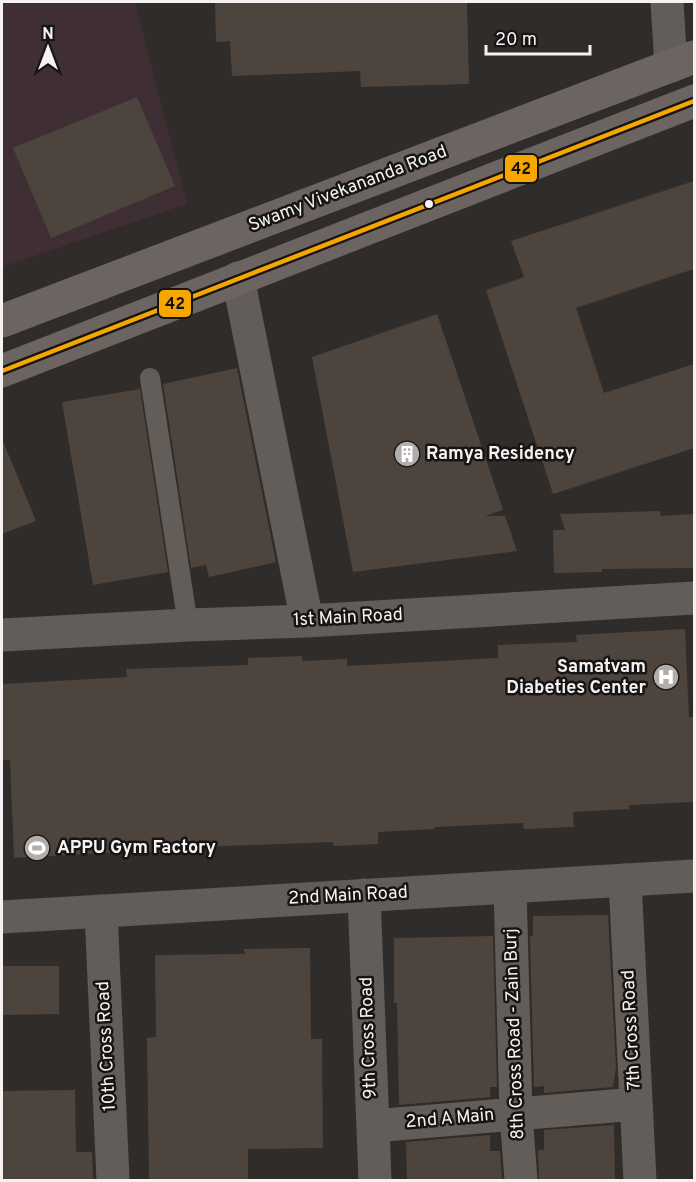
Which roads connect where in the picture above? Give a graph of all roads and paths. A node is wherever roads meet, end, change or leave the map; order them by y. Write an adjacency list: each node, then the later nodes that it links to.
1 (667, 2): 2 (street)
2 (683, 61): 5 (main road, Swamy Vivekananda Road)
3 (694, 101): 4 (main road)
4 (238, 278): 6 (main road); 9 (street)
5 (2, 321)
6 (2, 371)
7 (150, 378): 10 (lane)
8 (694, 598): 9 (street, 1st Main Road)
9 (307, 621): 10 (street, 1st Main Road)
10 (188, 625): 11 (street, 1st Main Road)
11 (2, 635)
12 (694, 876): 13 (street, 2nd Main Road)
13 (625, 880): 14 (street, 2nd Main Road); 18 (street, 7th Cross Road)
14 (510, 887): 15 (street, 2nd Main Road); 19 (street, 8th Cross Road - Zain Burj)
15 (364, 895): 16 (street, 2nd Main Road); 20 (street, 9th Cross Road)
16 (101, 911): 17 (street, 2nd Main Road); 21 (street, 10th Cross Road)
17 (2, 916)
18 (636, 1104): 19 (street, 2nd A Main); 24 (street, 7th Cross Road)
19 (516, 1114): 20 (street, 2nd A Main); 23 (street, 8th Cross Road - Zain Burj)
20 (373, 1126): 22 (street, 9th Cross Road)
21 (113, 1180)
22 (375, 1180)
23 (521, 1180)
24 (640, 1180)

